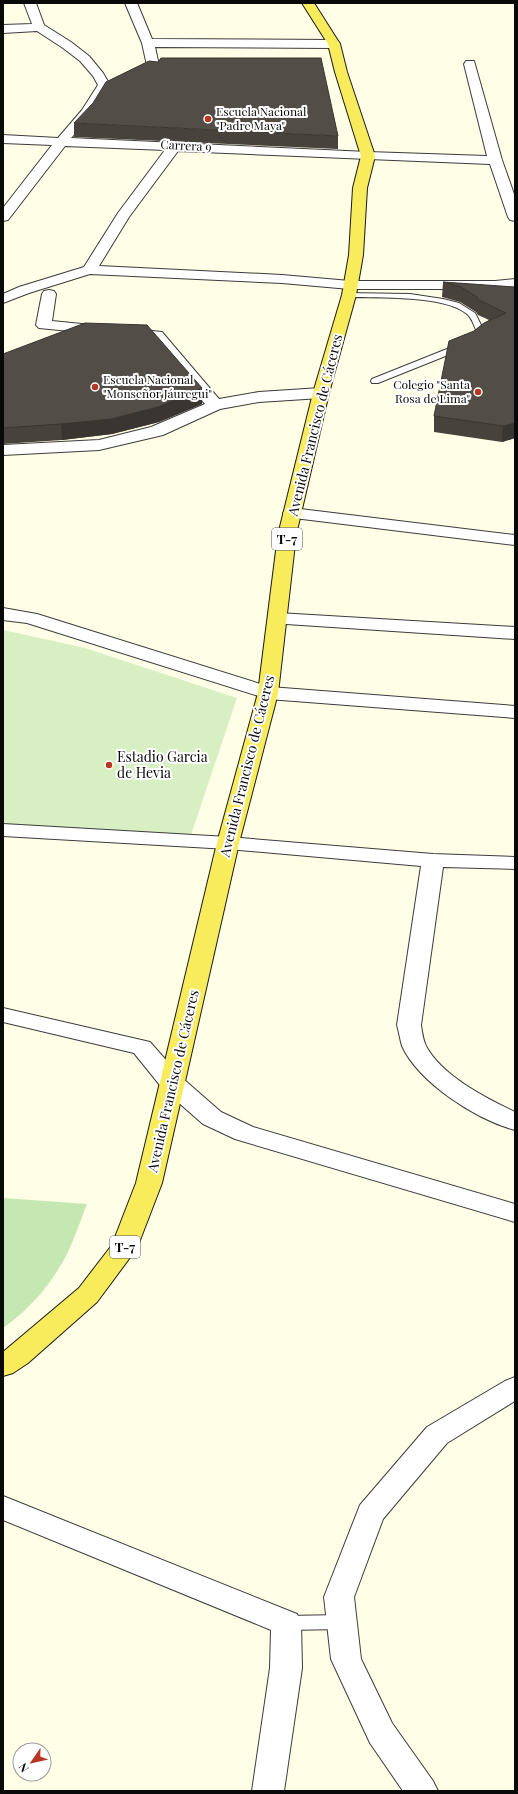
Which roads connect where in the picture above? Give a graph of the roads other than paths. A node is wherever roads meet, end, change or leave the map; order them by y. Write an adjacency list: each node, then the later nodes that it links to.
1 (30, 3): 4 (street)
2 (131, 3): 6 (street)
3 (308, 3): 7 (main road)
4 (39, 27): 5 (street); 11 (street)
5 (3, 29)
6 (148, 43): 7 (street); 9 (street)
7 (334, 44): 13 (main road)
8 (470, 64): 14 (street)
9 (154, 70)
10 (3, 138): 11 (street, Carrera 9)
11 (62, 141): 12 (street, Carrera 9); 15 (street)
12 (175, 146): 13 (street, Carrera 9); 17 (street)
13 (368, 156): 14 (street, Carrera 9); 19 (main road, Avenida Francisco de Cáceres / T-7)
14 (495, 160): 16 (street)
15 (3, 217)
16 (515, 217)
17 (89, 270): 19 (street); 21 (street)
18 (515, 283): 19 (street)
19 (349, 290): 22 (lane); 23 (main road, Avenida Francisco de Cáceres / T-7)
20 (49, 294): 24 (street)
21 (3, 299)
22 (375, 381)
23 (321, 393): 24 (street); 26 (main road, Avenida Francisco de Cáceres / T-7)
24 (215, 405): 25 (street)
25 (3, 450)
26 (292, 514): 27 (street); 29 (main road, Avenida Francisco de Cáceres / T-7)
27 (515, 540)
28 (3, 614): 31 (street)
29 (278, 619): 30 (street); 31 (main road, Avenida Francisco de Cáceres / T-7)
30 (515, 634)
31 (268, 693): 32 (street); 34 (main road, Avenida Francisco de Cáceres / T-7)
32 (515, 712)
33 (3, 830): 34 (street)
34 (228, 843): 35 (street); 38 (main road, Avenida Francisco de Cáceres / T-7)
35 (433, 860): 36 (street); 39 (street)
36 (515, 864)
37 (3, 1015): 38 (street)
38 (172, 1083): 40 (street); 41 (main road, Avenida Francisco de Cáceres / T-7)
39 (515, 1122)
40 (515, 1213)
41 (3, 1366)
42 (515, 1388): 44 (street)
43 (3, 1508): 45 (street)
44 (342, 1622): 45 (lane); 47 (street)
45 (286, 1623): 46 (street)
46 (268, 1791)
47 (422, 1791)

